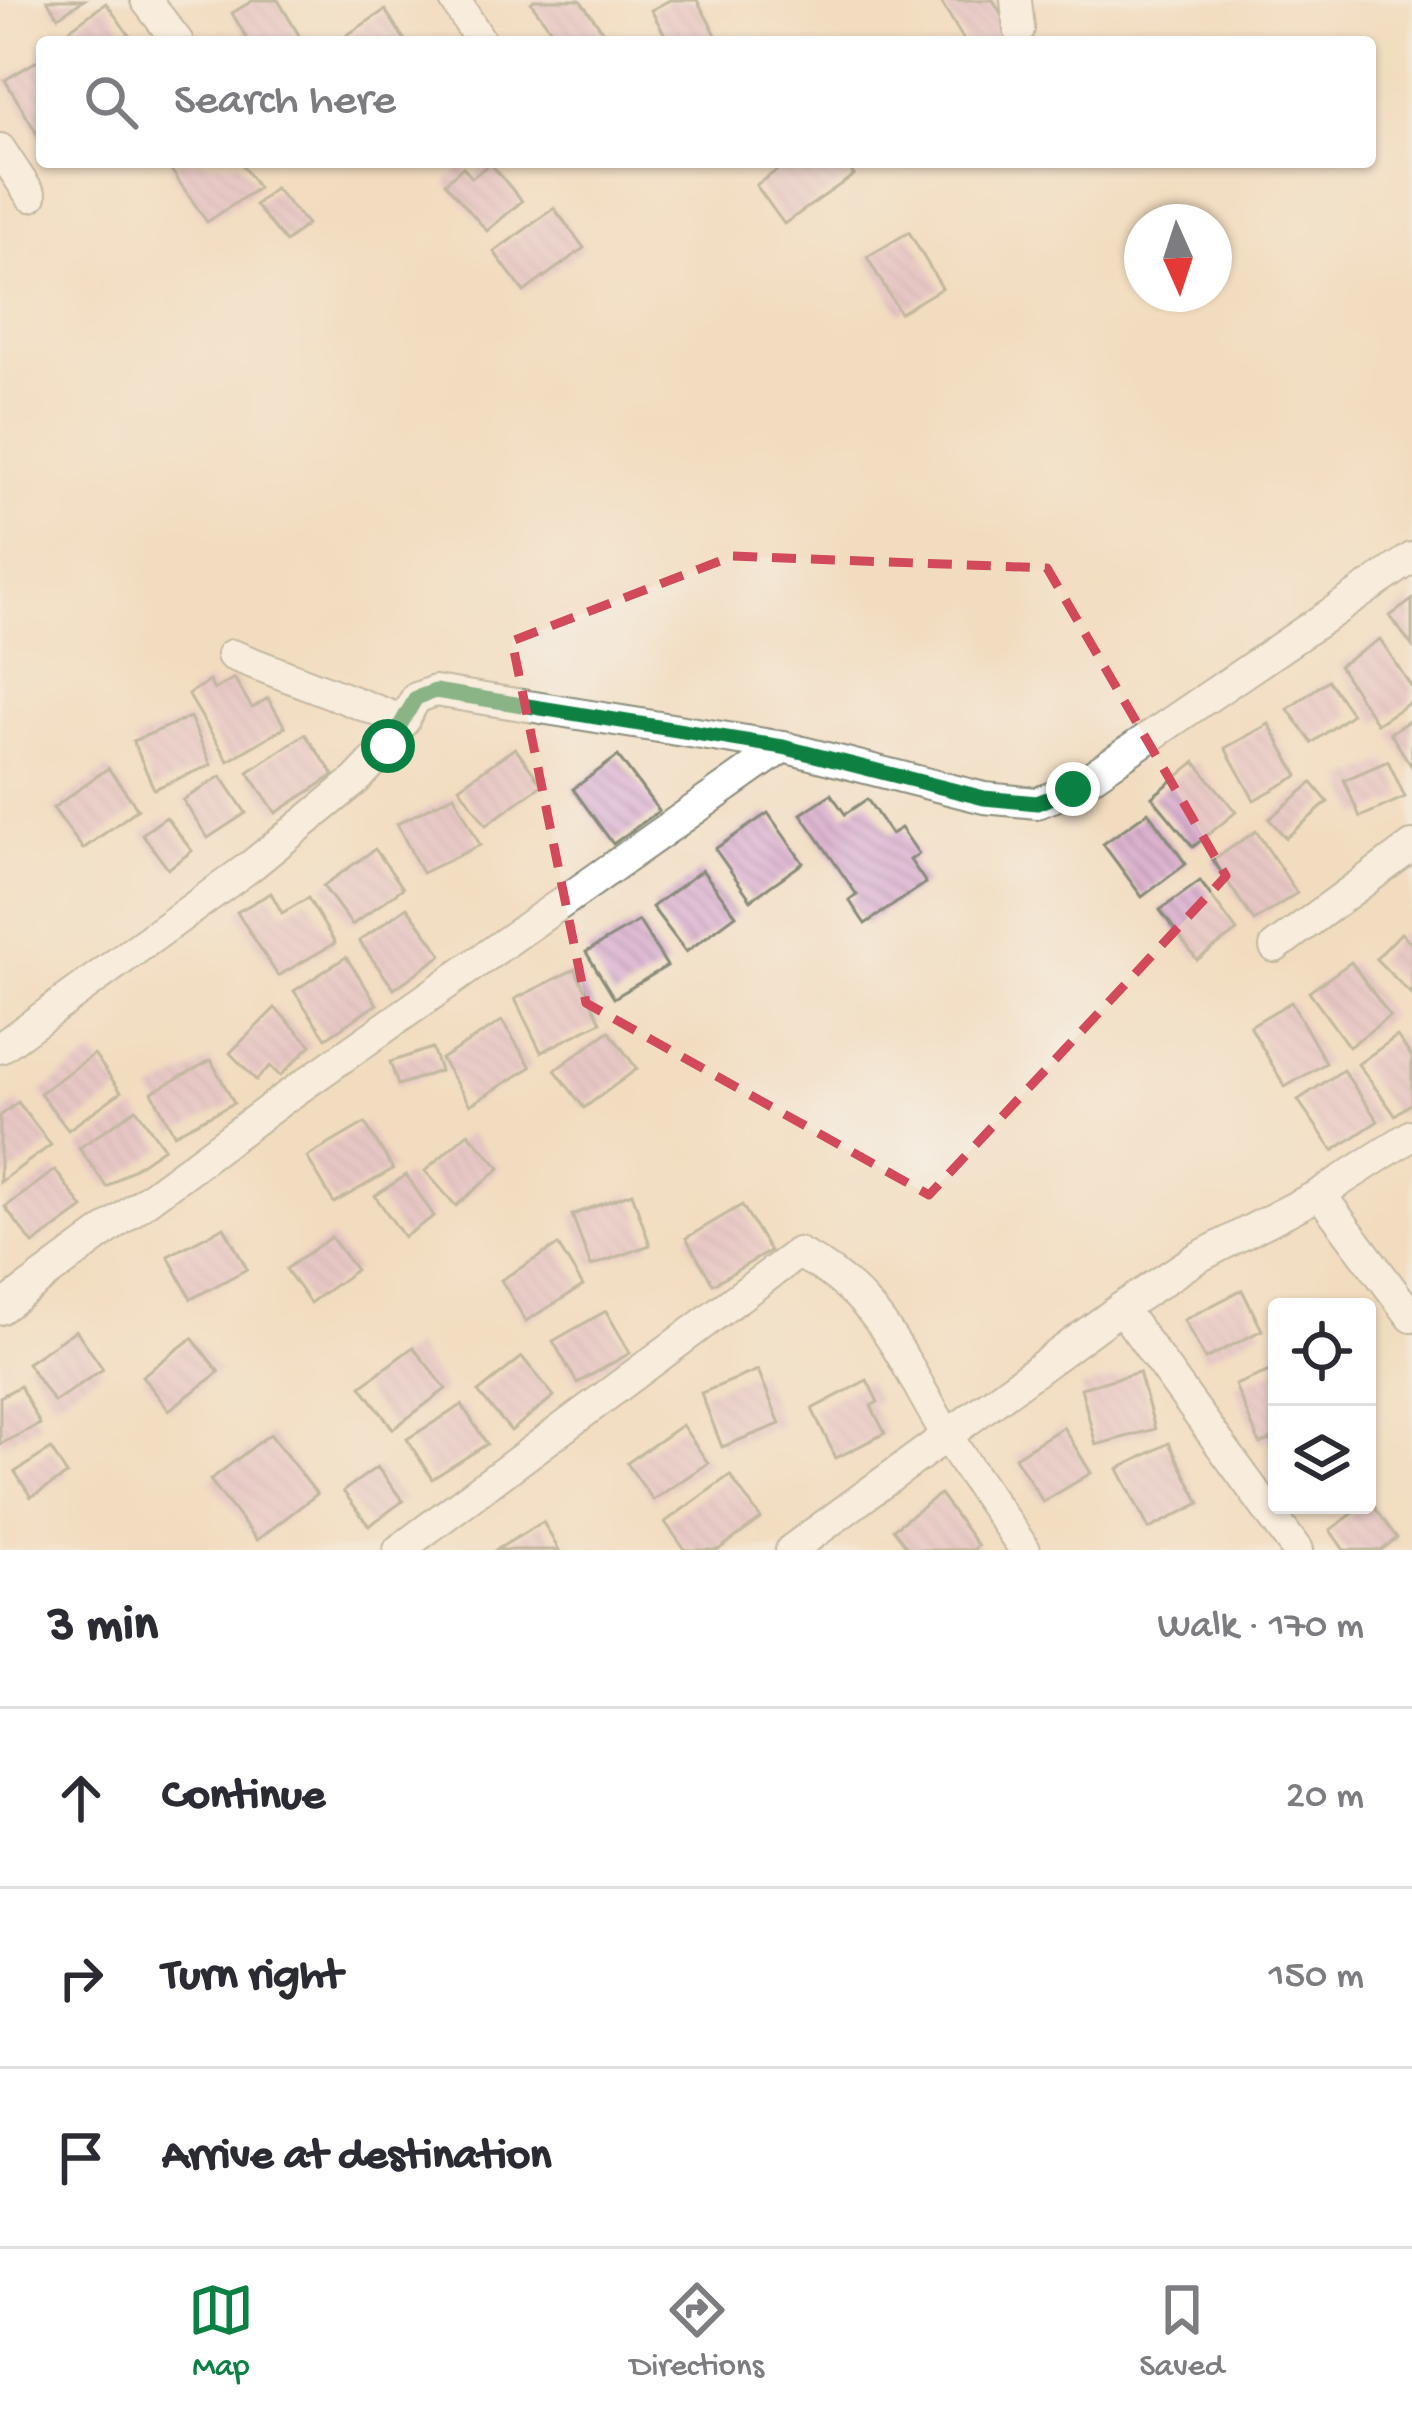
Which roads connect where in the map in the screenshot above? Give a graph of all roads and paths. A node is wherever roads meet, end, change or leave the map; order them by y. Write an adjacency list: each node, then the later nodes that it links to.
1 (146, 0): 3 (street)
2 (463, 4): 4 (street)
3 (173, 36)
4 (478, 36)
5 (0, 149): 6 (street)
6 (32, 196)
7 (1412, 558): 10 (street)
8 (232, 655): 9 (street)
9 (404, 721): 10 (street); 13 (street)
10 (783, 747): 17 (street)
11 (1412, 846): 12 (street)
12 (1274, 947)
13 (0, 1048)
14 (1412, 1135): 15 (street)
15 (1320, 1194): 16 (street); 18 (street)
16 (1121, 1308): 19 (street); 23 (street)
17 (0, 1310)
18 (1412, 1317)
19 (946, 1434): 20 (street); 21 (street); 22 (street)
20 (398, 1550)
21 (791, 1550)
22 (1025, 1550)
23 (1297, 1550)

